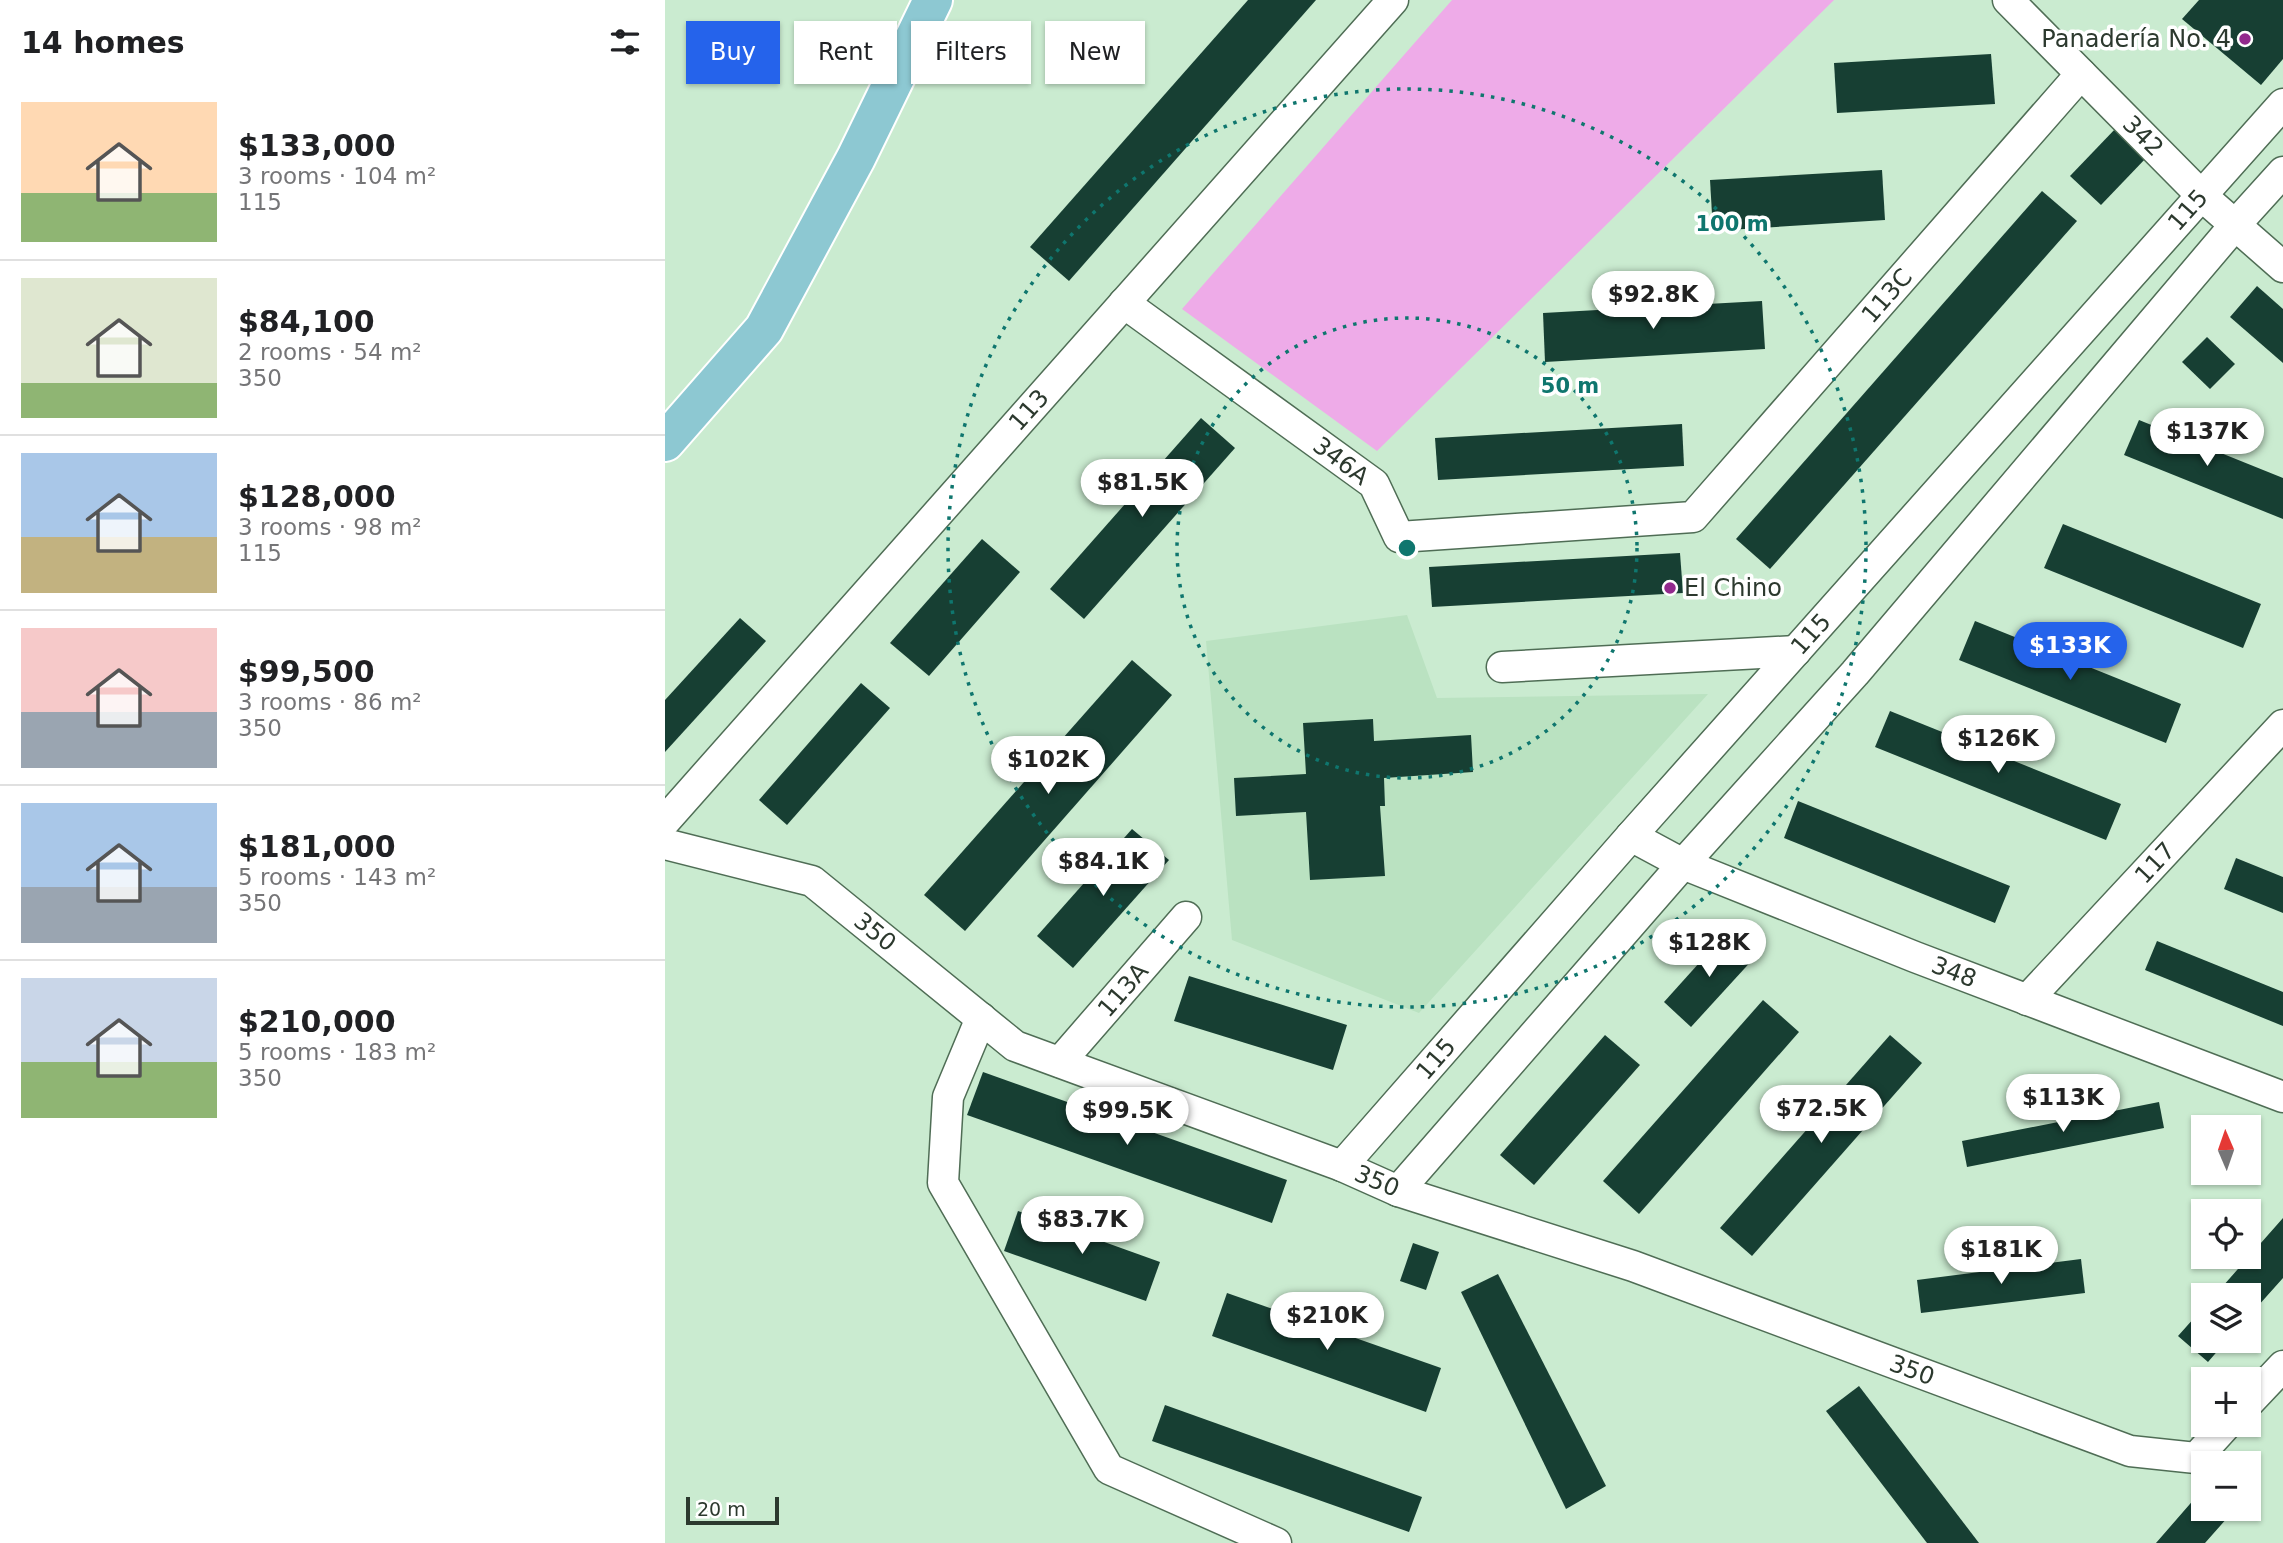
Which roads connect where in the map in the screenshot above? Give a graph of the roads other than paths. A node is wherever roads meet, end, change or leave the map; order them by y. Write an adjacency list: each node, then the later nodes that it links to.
1 (933, 0): 11 (main road)
2 (1393, 0): 10 (street, 113)
3 (2008, 0): 4 (street, 342)
4 (2081, 74): 7 (street, 342); 12 (street, 113C)
5 (2283, 104): 7 (street, 115)
6 (2283, 172): 8 (street, 115)
7 (2202, 196): 8 (street, 342); 13 (street, 115)
8 (2235, 225): 9 (street, 342); 19 (street, 115)
9 (2283, 267)
10 (1124, 303): 12 (street, 346A); 16 (street, 113)
11 (665, 442)
12 (1693, 517)
13 (1796, 651): 14 (street); 17 (street, 115)
14 (1502, 667)
15 (2283, 725): 21 (street, 117)
16 (665, 821)
17 (1630, 836): 19 (street, 348); 25 (street, 115)
18 (665, 844): 22 (street, 350)
19 (1683, 864): 21 (street, 348); 26 (street, 115)
20 (1186, 917): 23 (street, 113A)
21 (2027, 1000): 24 (street, 348)
22 (981, 1018): 23 (street, 350); 30 (street)
23 (1060, 1062): 25 (street, 350)
24 (2283, 1097)
25 (1342, 1167): 26 (street, 350)
26 (1398, 1191): 29 (street, 350)
27 (2283, 1366): 28 (street)
28 (2261, 1389)
29 (2215, 1437)
30 (1276, 1543)

